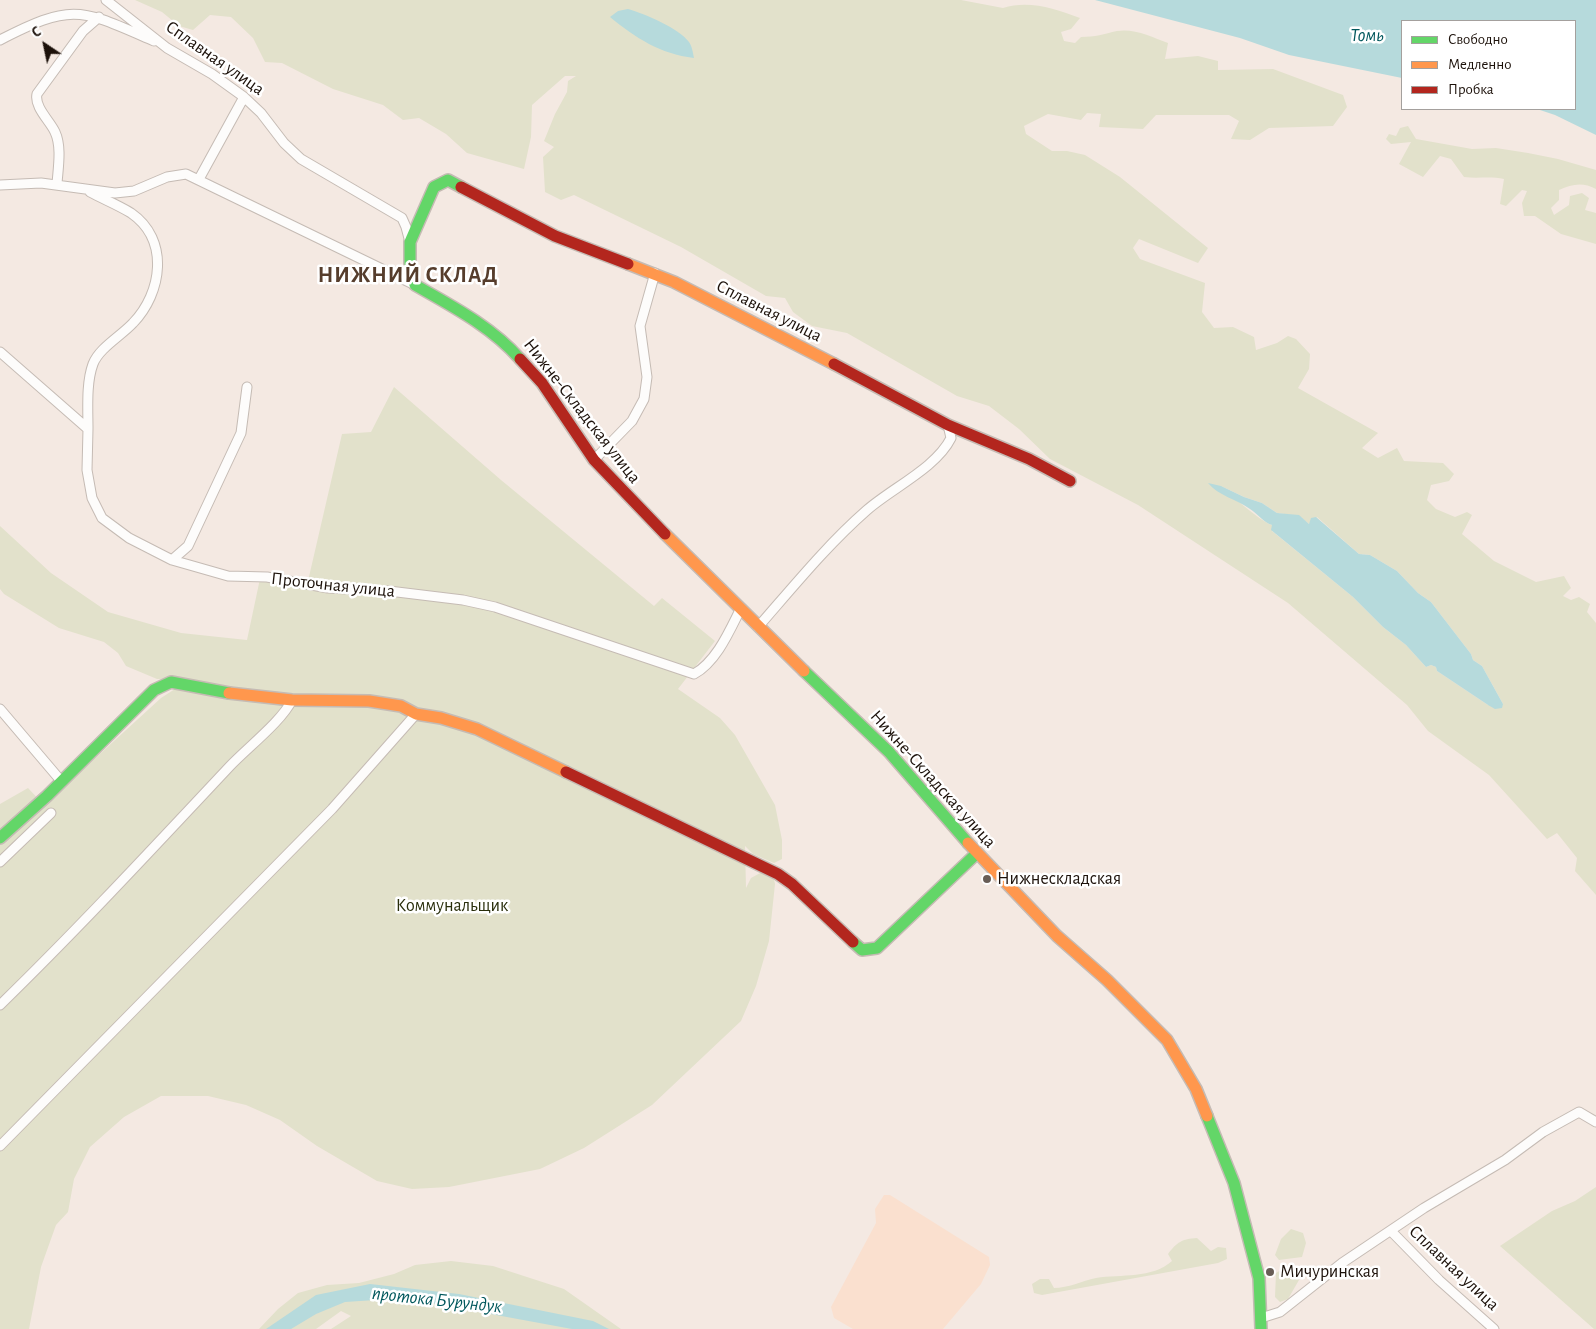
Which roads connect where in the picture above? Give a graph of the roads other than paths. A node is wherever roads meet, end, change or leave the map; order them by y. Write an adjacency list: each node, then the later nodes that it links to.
1 (106, 0): 4 (street, Сплавная улица)
2 (99, 17): 3 (street); 4 (street); 7 (street)
3 (0, 40)
4 (168, 48): 5 (street, Сплавная улица)
5 (244, 97): 6 (street); 10 (street, Сплавная улица)
6 (199, 179): 9 (street); 12 (street)
7 (57, 184): 8 (street); 9 (street)
8 (0, 185)
9 (83, 189): 16 (street, Проточная улица)
10 (410, 242): 11 (street, Сплавная улица); 12 (street)
11 (655, 273): 15 (street, Сплавная улица); 17 (street)
12 (415, 285): 17 (street, Нижне-Складская улица)
13 (0, 352): 16 (street)
14 (247, 387): 19 (street)
15 (948, 425): 18 (street, Сплавная улица); 21 (street)
16 (88, 429): 19 (street, Проточная улица)
17 (594, 460): 20 (street, Нижне-Складская улица)
18 (1070, 481)
19 (172, 560): 20 (street, Проточная улица)
20 (740, 610): 21 (street, Нижне-Складская улица)
21 (758, 627): 28 (street, Нижне-Складская улица)
22 (292, 700): 24 (street); 25 (street); 30 (street)
23 (0, 709): 25 (street)
24 (416, 714): 28 (street); 32 (street)
25 (62, 782): 27 (street)
26 (51, 813): 29 (street)
27 (0, 838)
28 (976, 854): 34 (street, Нижне-Складская улица)
29 (0, 862)
30 (0, 1006)
31 (1596, 1122): 33 (street)
32 (0, 1146)
33 (1391, 1232): 34 (street); 35 (street, Сплавная улица)
34 (1261, 1323)
35 (1494, 1329)

